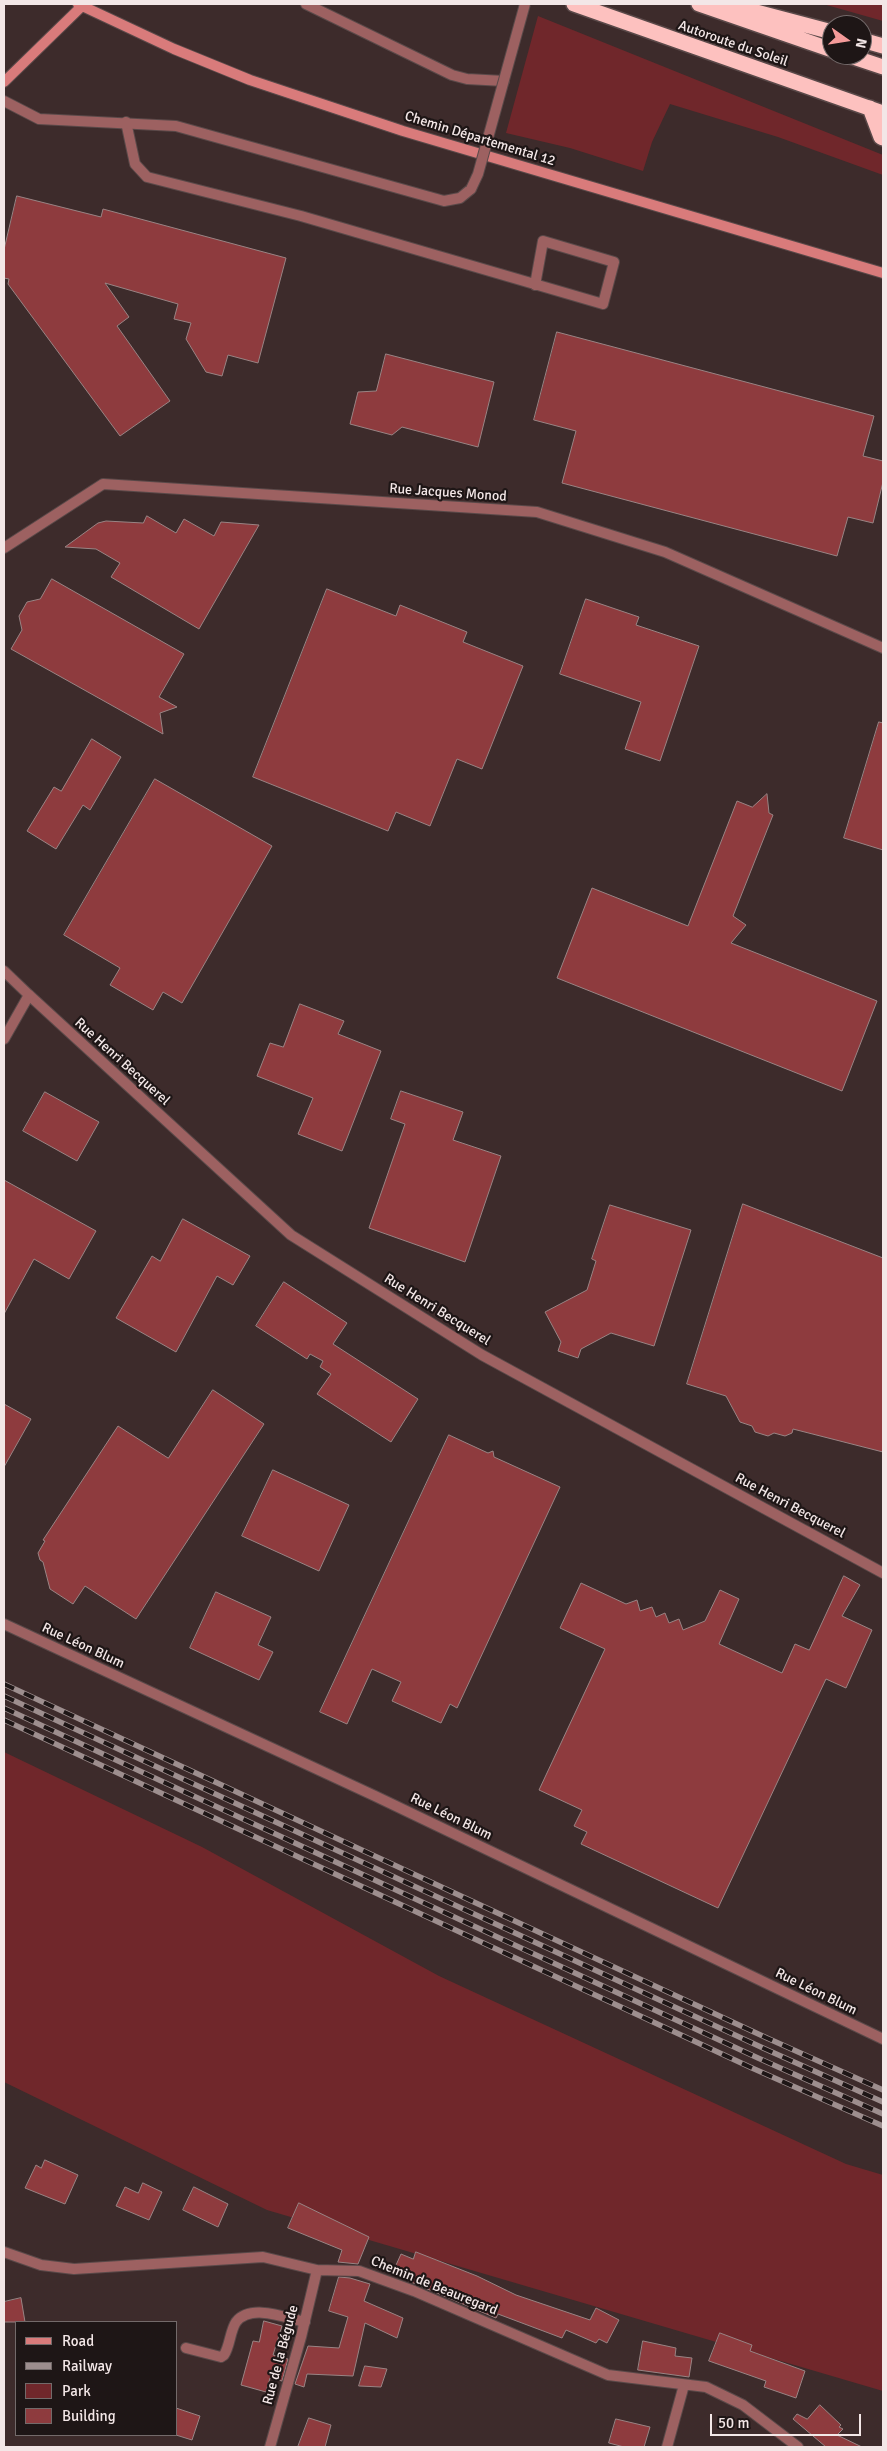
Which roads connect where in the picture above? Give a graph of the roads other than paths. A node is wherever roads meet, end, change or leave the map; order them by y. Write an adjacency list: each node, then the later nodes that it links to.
1 (81, 4): 10 (main road); 15 (main road, Chemin Départemental 12)
2 (306, 4): 9 (street)
3 (525, 4): 9 (street, bridge)
4 (574, 4): 12 (highway, Autoroute du Soleil)
5 (699, 4): 8 (highway, Autoroute du Soleil)
6 (726, 4): 7 (highway)
7 (822, 29)
8 (822, 47)
9 (504, 81): 13 (street, bridge)
10 (4, 82)
11 (4, 101): 13 (street)
12 (877, 111): 14 (highway)
13 (126, 122): 16 (street)
14 (883, 138)
15 (883, 273)
16 (534, 285): 16 (street)
17 (4, 548): 18 (street, Rue Jacques Monod)
18 (883, 648)
19 (4, 971): 20 (street, Rue Henri Becquerel)
20 (29, 995): 21 (street); 22 (street, Rue Henri Becquerel)
21 (4, 1039)
22 (883, 1573)
23 (4, 1624): 24 (street, Rue Léon Blum)
24 (883, 2039)
25 (4, 2252): 26 (street, Chemin de Beauregard)
26 (317, 2270): 27 (street, Rue de la Bégude); 29 (street, Chemin de Beauregard)
27 (305, 2322): 28 (street); 30 (street, Rue de la Bégude)
28 (186, 2348)
29 (684, 2384): 31 (street); 32 (street, Chemin de Beauregard)
30 (270, 2447)
31 (667, 2447)
32 (798, 2447)

